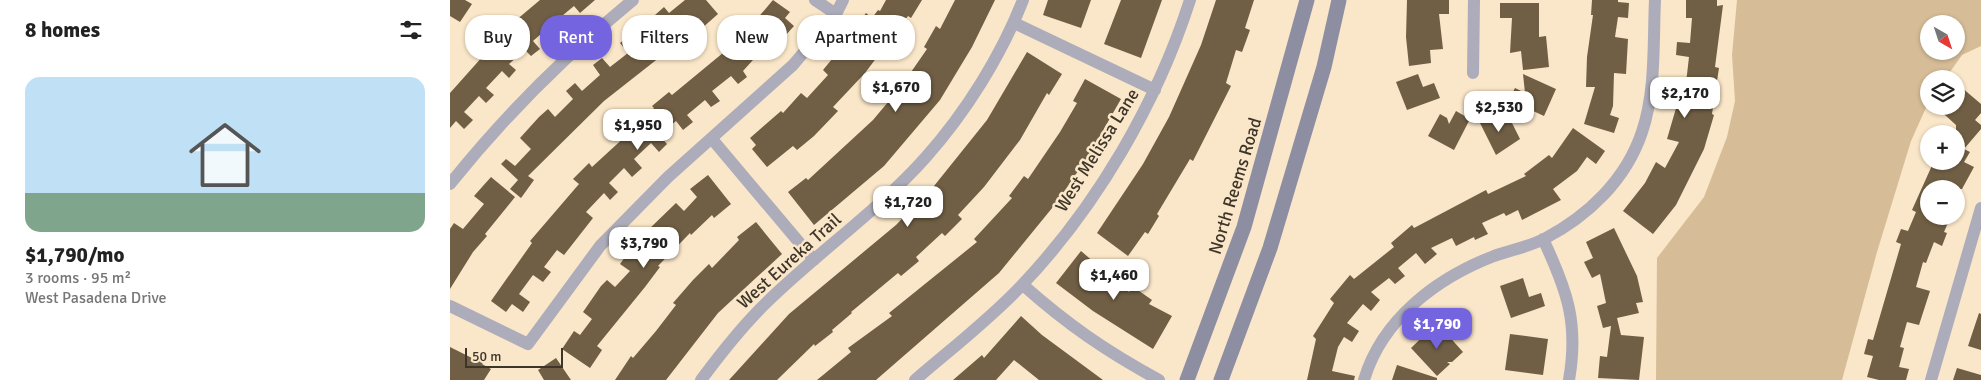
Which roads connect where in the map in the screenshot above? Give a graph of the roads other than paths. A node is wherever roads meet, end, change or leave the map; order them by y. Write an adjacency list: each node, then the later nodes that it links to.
1 (633, 0): 15 (street)
2 (816, 0): 10 (street)
3 (843, 0): 10 (street)
4 (1023, 0): 11 (street, West Eureka Trail)
5 (1190, 0): 13 (street, West Melissa Lane)
6 (1307, 0): 25 (main road, North Reems Road)
7 (1339, 0): 26 (main road)
8 (1474, 0): 12 (street)
9 (1655, 0): 17 (street)
10 (836, 14): 14 (street)
11 (1014, 23): 13 (street); 19 (street, West Eureka Trail)
12 (1473, 73)
13 (1155, 90): 20 (street, West Melissa Lane)
14 (712, 139): 19 (street); 21 (street)
15 (450, 184)
16 (1981, 208): 18 (street)
17 (1543, 239): 27 (street); 28 (street)
18 (1976, 246): 29 (street)
19 (814, 260): 22 (street, West Eureka Trail)
20 (1022, 285): 23 (street, West Melissa Lane); 24 (street)
21 (450, 306)
22 (700, 380)
23 (915, 380)
24 (1159, 380)
25 (1187, 380)
26 (1221, 380)
27 (1364, 380)
28 (1569, 380)
29 (1931, 380)

